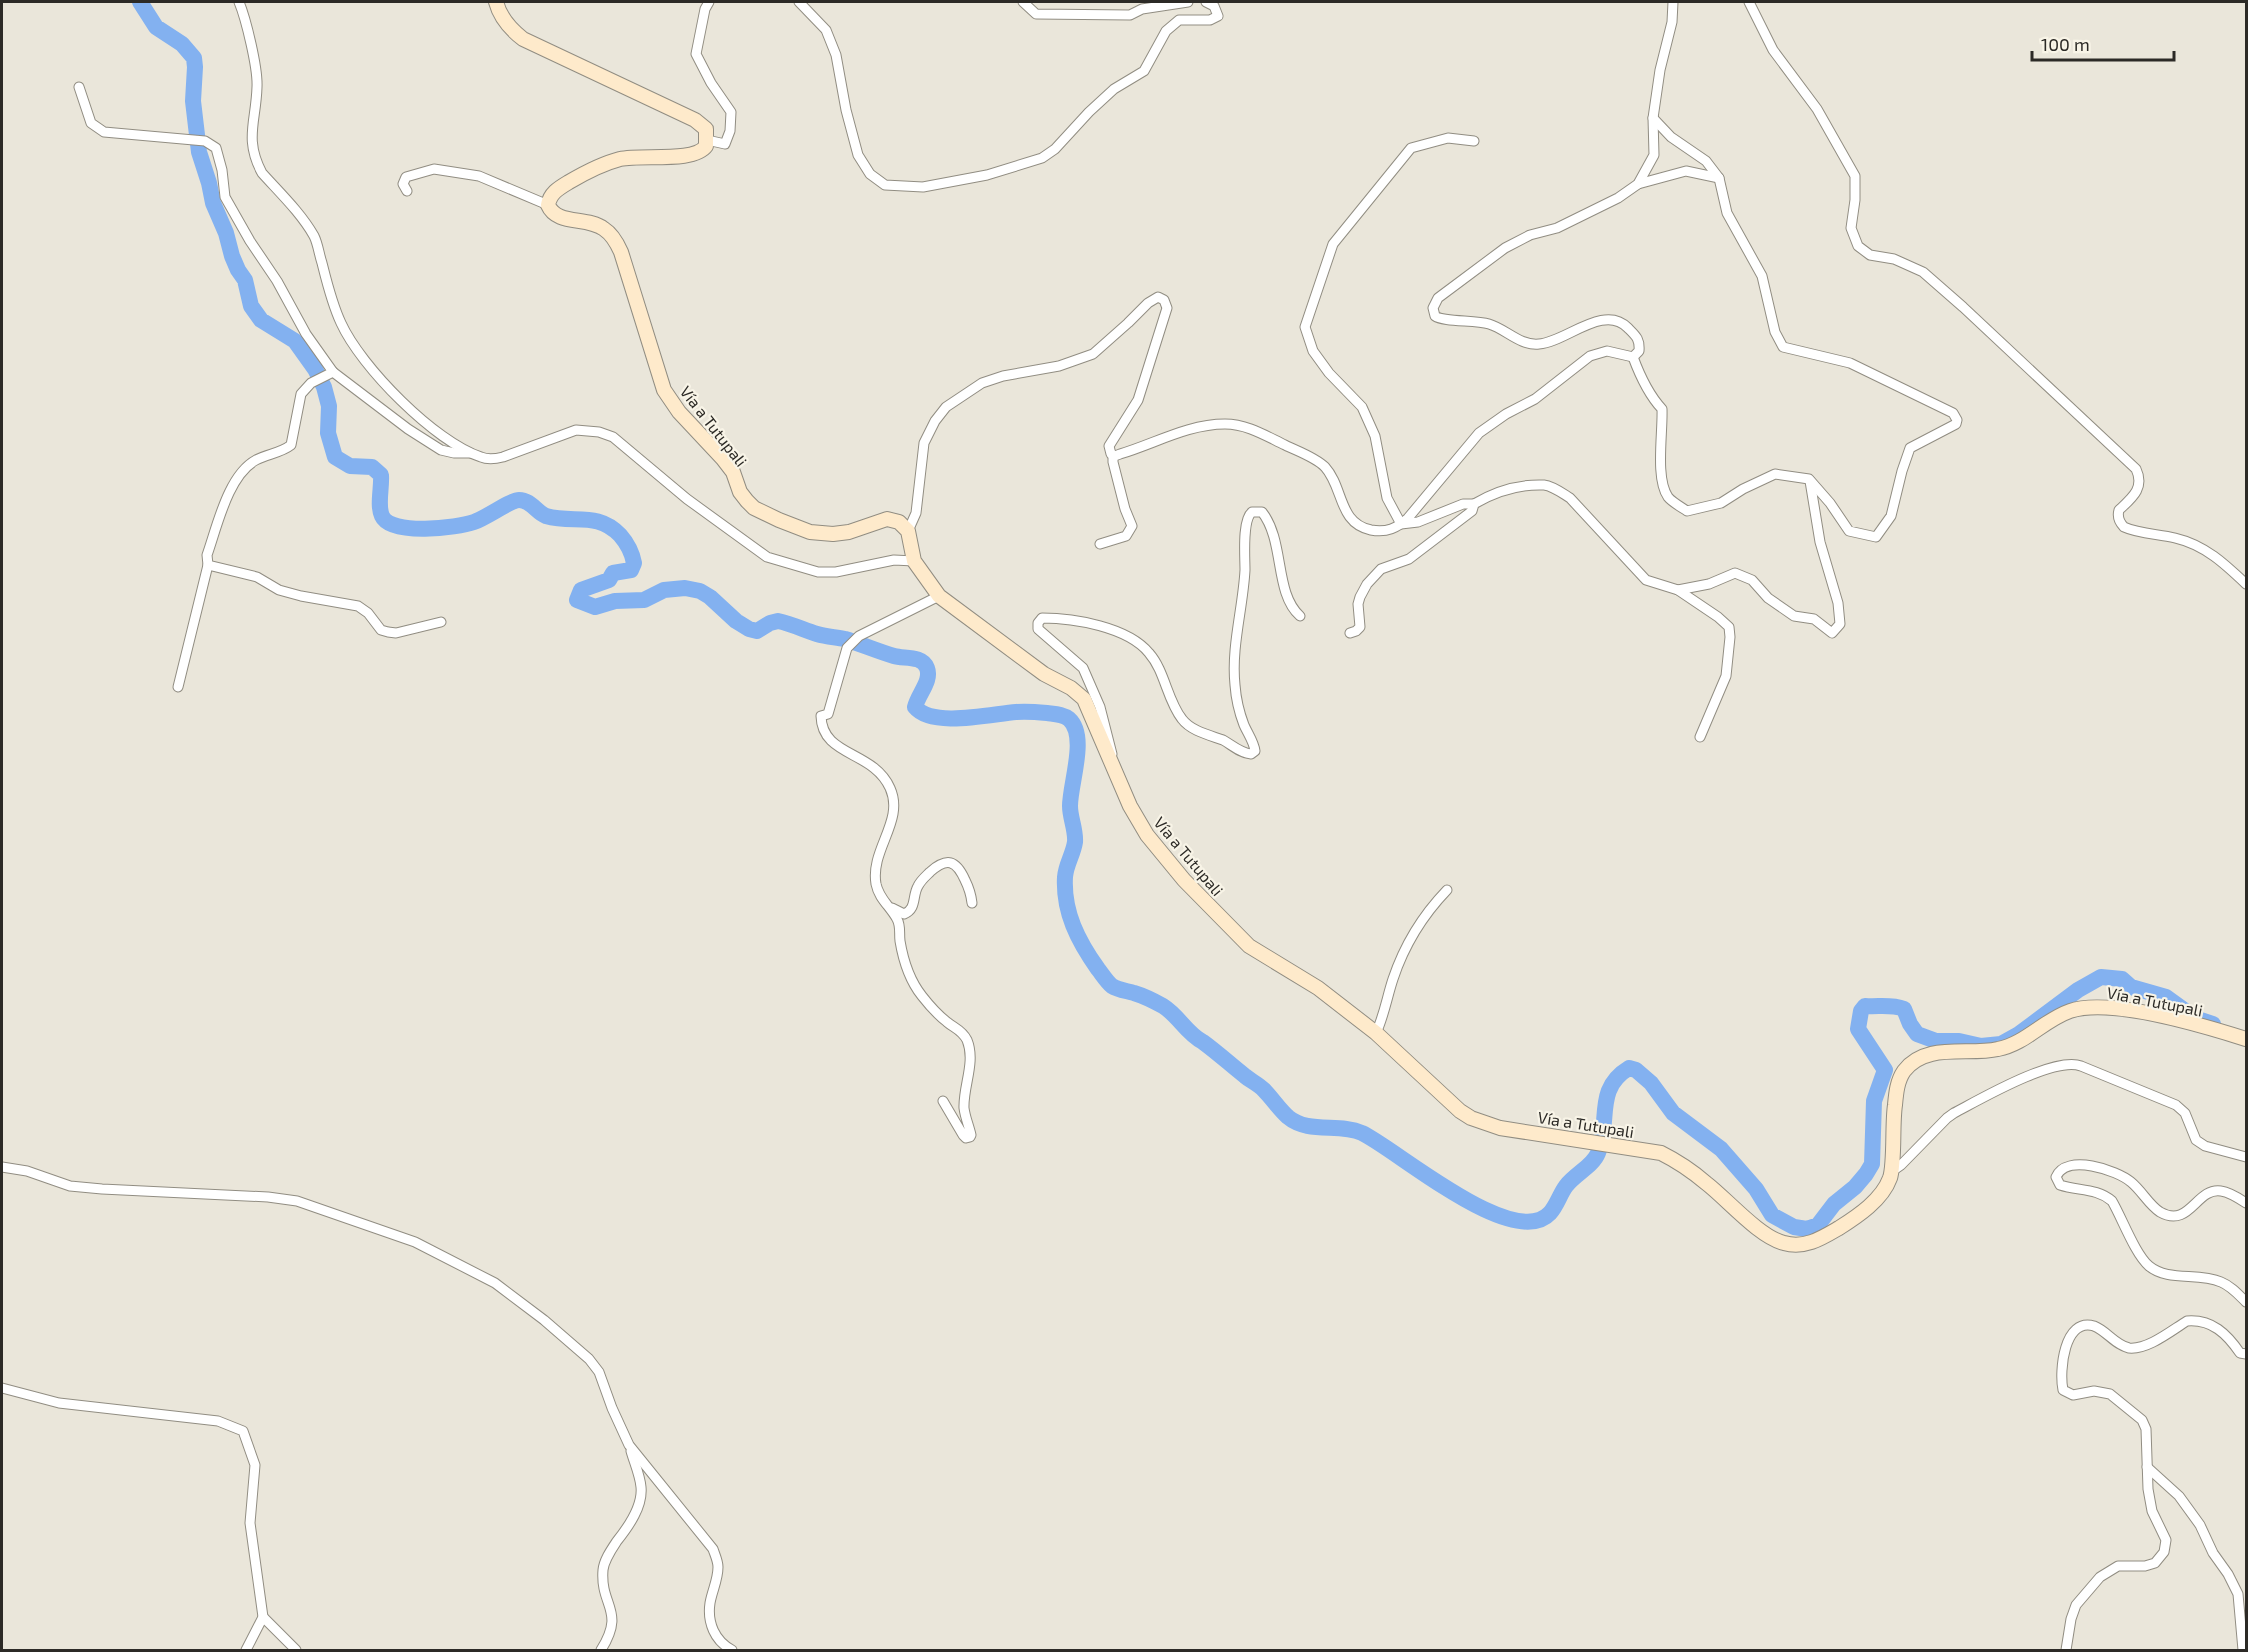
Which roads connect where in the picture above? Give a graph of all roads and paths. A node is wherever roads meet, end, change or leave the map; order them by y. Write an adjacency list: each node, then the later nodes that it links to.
1 (239, 2): 20 (street)
2 (495, 2): 12 (street)
3 (710, 2): 12 (street)
4 (799, 2): 7 (street)
5 (1023, 2): 6 (street)
6 (1188, 2)
7 (1206, 2)
8 (1673, 2): 11 (street)
9 (1749, 2): 29 (street)
10 (79, 87): 19 (street)
11 (1653, 118): 14 (street); 15 (street)
12 (707, 140): 17 (street)
13 (1474, 141): 24 (street)
14 (1719, 178): 15 (street); 22 (street)
15 (1638, 184): 18 (street)
16 (407, 191): 17 (street)
17 (548, 205): 25 (street, Vía a Tutupali)
18 (1633, 357): 22 (street); 24 (street)
19 (330, 374): 20 (street); 28 (street)
20 (470, 453): 27 (street)
21 (1113, 455): 24 (street); 25 (street); 26 (street)
22 (1809, 479): 30 (street)
23 (1474, 504): 24 (street); 30 (street); 34 (street)
24 (1401, 524)
25 (908, 531): 27 (street, Vía a Tutupali)
26 (1100, 544)
27 (914, 561): 31 (street, Vía a Tutupali)
28 (208, 565): 33 (street); 35 (street)
29 (2247, 584)
30 (1678, 590): 36 (street)
31 (939, 596): 37 (street, Vía a Tutupali); 40 (street)
32 (1300, 616): 37 (street)
33 (441, 622)
34 (1350, 633)
35 (178, 687)
36 (1700, 737)
37 (1112, 768): 41 (street, Vía a Tutupali)
38 (1447, 890): 41 (street)
39 (972, 903): 40 (street)
40 (887, 905): 43 (street)
41 (1376, 1034): 46 (street, Vía a Tutupali)
42 (2247, 1039): 46 (street, Vía a Tutupali)
43 (943, 1101)
44 (2247, 1158): 46 (street)
45 (2, 1167): 51 (street)
46 (1891, 1172)
47 (2247, 1203): 48 (street)
48 (2247, 1302)
49 (2247, 1354): 52 (street)
50 (2, 1388): 53 (street)
51 (630, 1445): 56 (street); 57 (street)
52 (2148, 1467): 58 (street); 59 (street)
53 (263, 1617): 54 (street); 55 (street)
54 (246, 1650)
55 (296, 1650)
56 (601, 1650)
57 (732, 1650)
58 (2066, 1650)
59 (2243, 1650)

